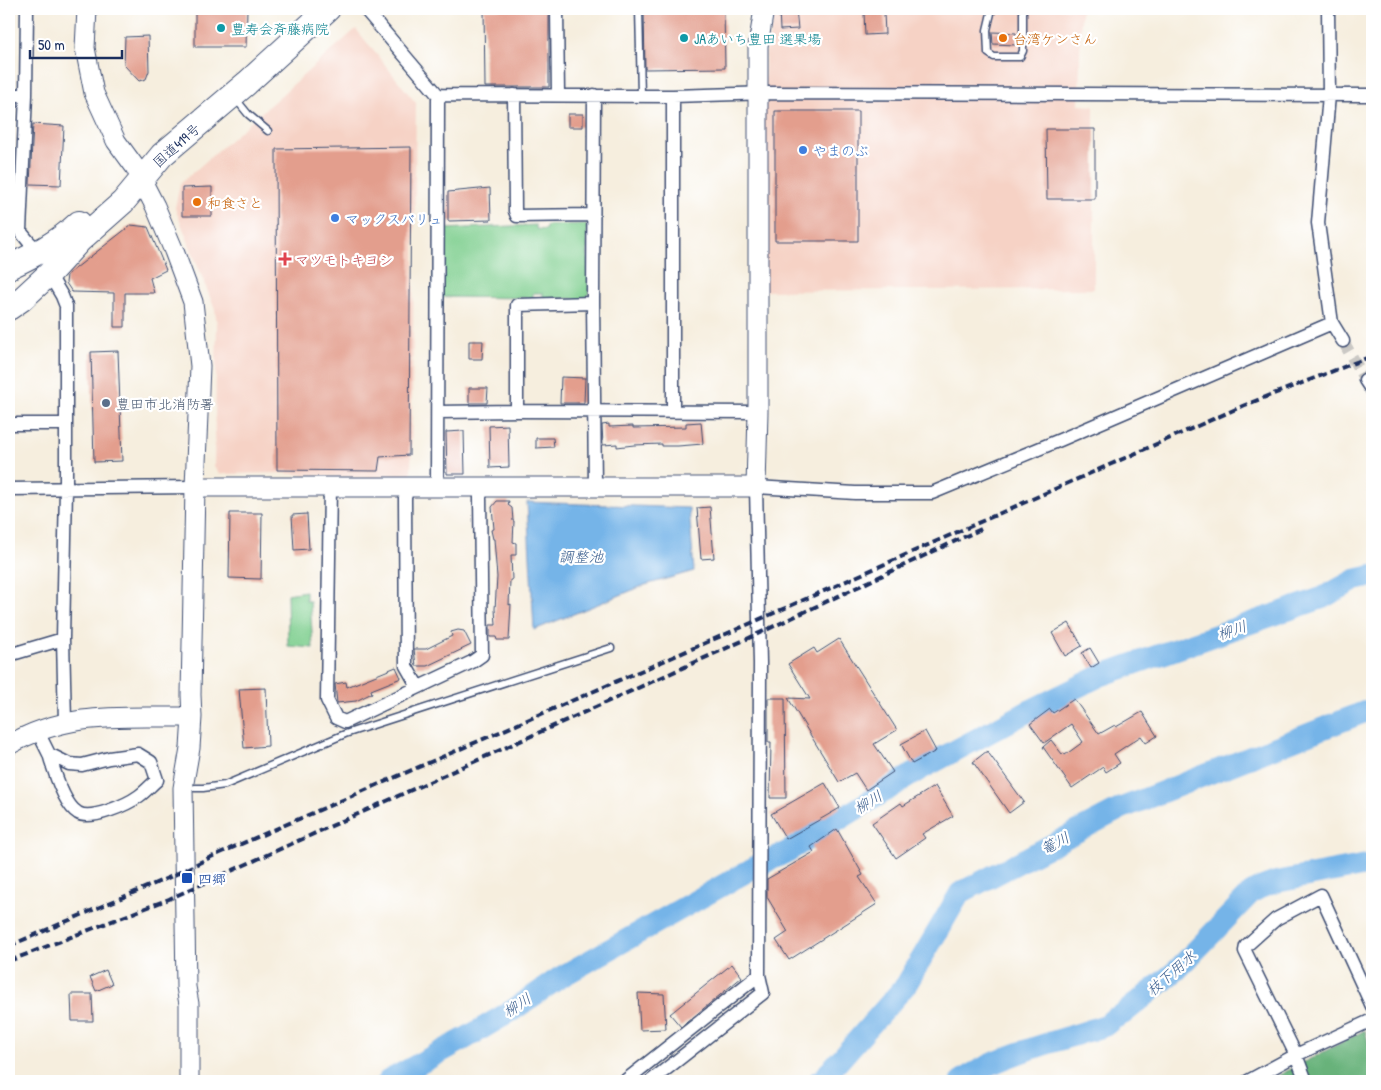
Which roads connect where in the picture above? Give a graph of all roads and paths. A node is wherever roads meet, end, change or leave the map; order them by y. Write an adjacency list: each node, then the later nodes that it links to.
1 (27, 9): 14 (street)
2 (87, 9): 25 (street)
3 (315, 9): 25 (highway, 国道419号)
4 (328, 9): 15 (highway, 国道419号)
5 (365, 9): 16 (street)
6 (557, 9): 18 (street)
7 (639, 9): 19 (lane)
8 (764, 9): 12 (street)
9 (992, 9): 10 (lane)
10 (1023, 9)
11 (1328, 9): 20 (street)
12 (758, 93): 20 (street); 23 (street); 38 (street)
13 (9, 95): 14 (street)
14 (26, 95): 27 (street)
15 (233, 95): 24 (lane); 25 (highway, 国道419号)
16 (438, 95): 17 (street); 36 (street)
17 (514, 95): 18 (street); 26 (street)
18 (558, 95): 22 (street)
19 (641, 95): 22 (street); 23 (street)
20 (1329, 95): 21 (street); 32 (street)
21 (1372, 95)
22 (594, 96): 26 (street)
23 (673, 96): 35 (street)
24 (268, 131)
25 (138, 173): 27 (highway, 国道419号); 29 (highway, 国道419号); 42 (street)
26 (593, 216): 30 (street)
27 (40, 252): 28 (highway, 国道419号)
28 (9, 267)
29 (49, 274): 31 (highway, 国道419号); 40 (street)
30 (593, 303): 34 (street); 37 (street)
31 (9, 308)
32 (1332, 323): 33 (street); 47 (street)
33 (1342, 341)
34 (517, 411): 36 (street); 37 (street)
35 (673, 411): 37 (street); 38 (street)
36 (438, 412): 44 (street)
37 (595, 412): 46 (street)
38 (758, 412): 47 (street)
39 (9, 424): 40 (street)
40 (65, 424): 48 (street)
41 (330, 486): 42 (street); 43 (street); 53 (street)
42 (195, 487): 48 (street); 54 (street)
43 (408, 487): 44 (street); 53 (street)
44 (437, 487): 45 (street)
45 (483, 487): 46 (street); 53 (street)
46 (595, 487): 47 (street)
47 (756, 487): 61 (street)
48 (66, 488): 49 (street); 50 (street)
49 (9, 489)
50 (63, 638): 52 (street); 55 (street)
51 (611, 648): 60 (lane)
52 (9, 654)
53 (418, 687)
54 (192, 717): 55 (street); 58 (street)
55 (65, 722): 56 (street)
56 (38, 732): 57 (street); 59 (street)
57 (9, 745)
58 (190, 748): 60 (street); 62 (street)
59 (50, 754): 59 (street)
60 (195, 788): 62 (street)
61 (759, 975): 67 (street); 68 (street)
62 (190, 1004): 66 (street)
63 (1372, 1006): 65 (street)
64 (1372, 1020): 65 (street)
65 (1296, 1055): 69 (street); 70 (street)
66 (190, 1072)
67 (625, 1081)
68 (651, 1081)
69 (1248, 1081)
70 (1306, 1081)

